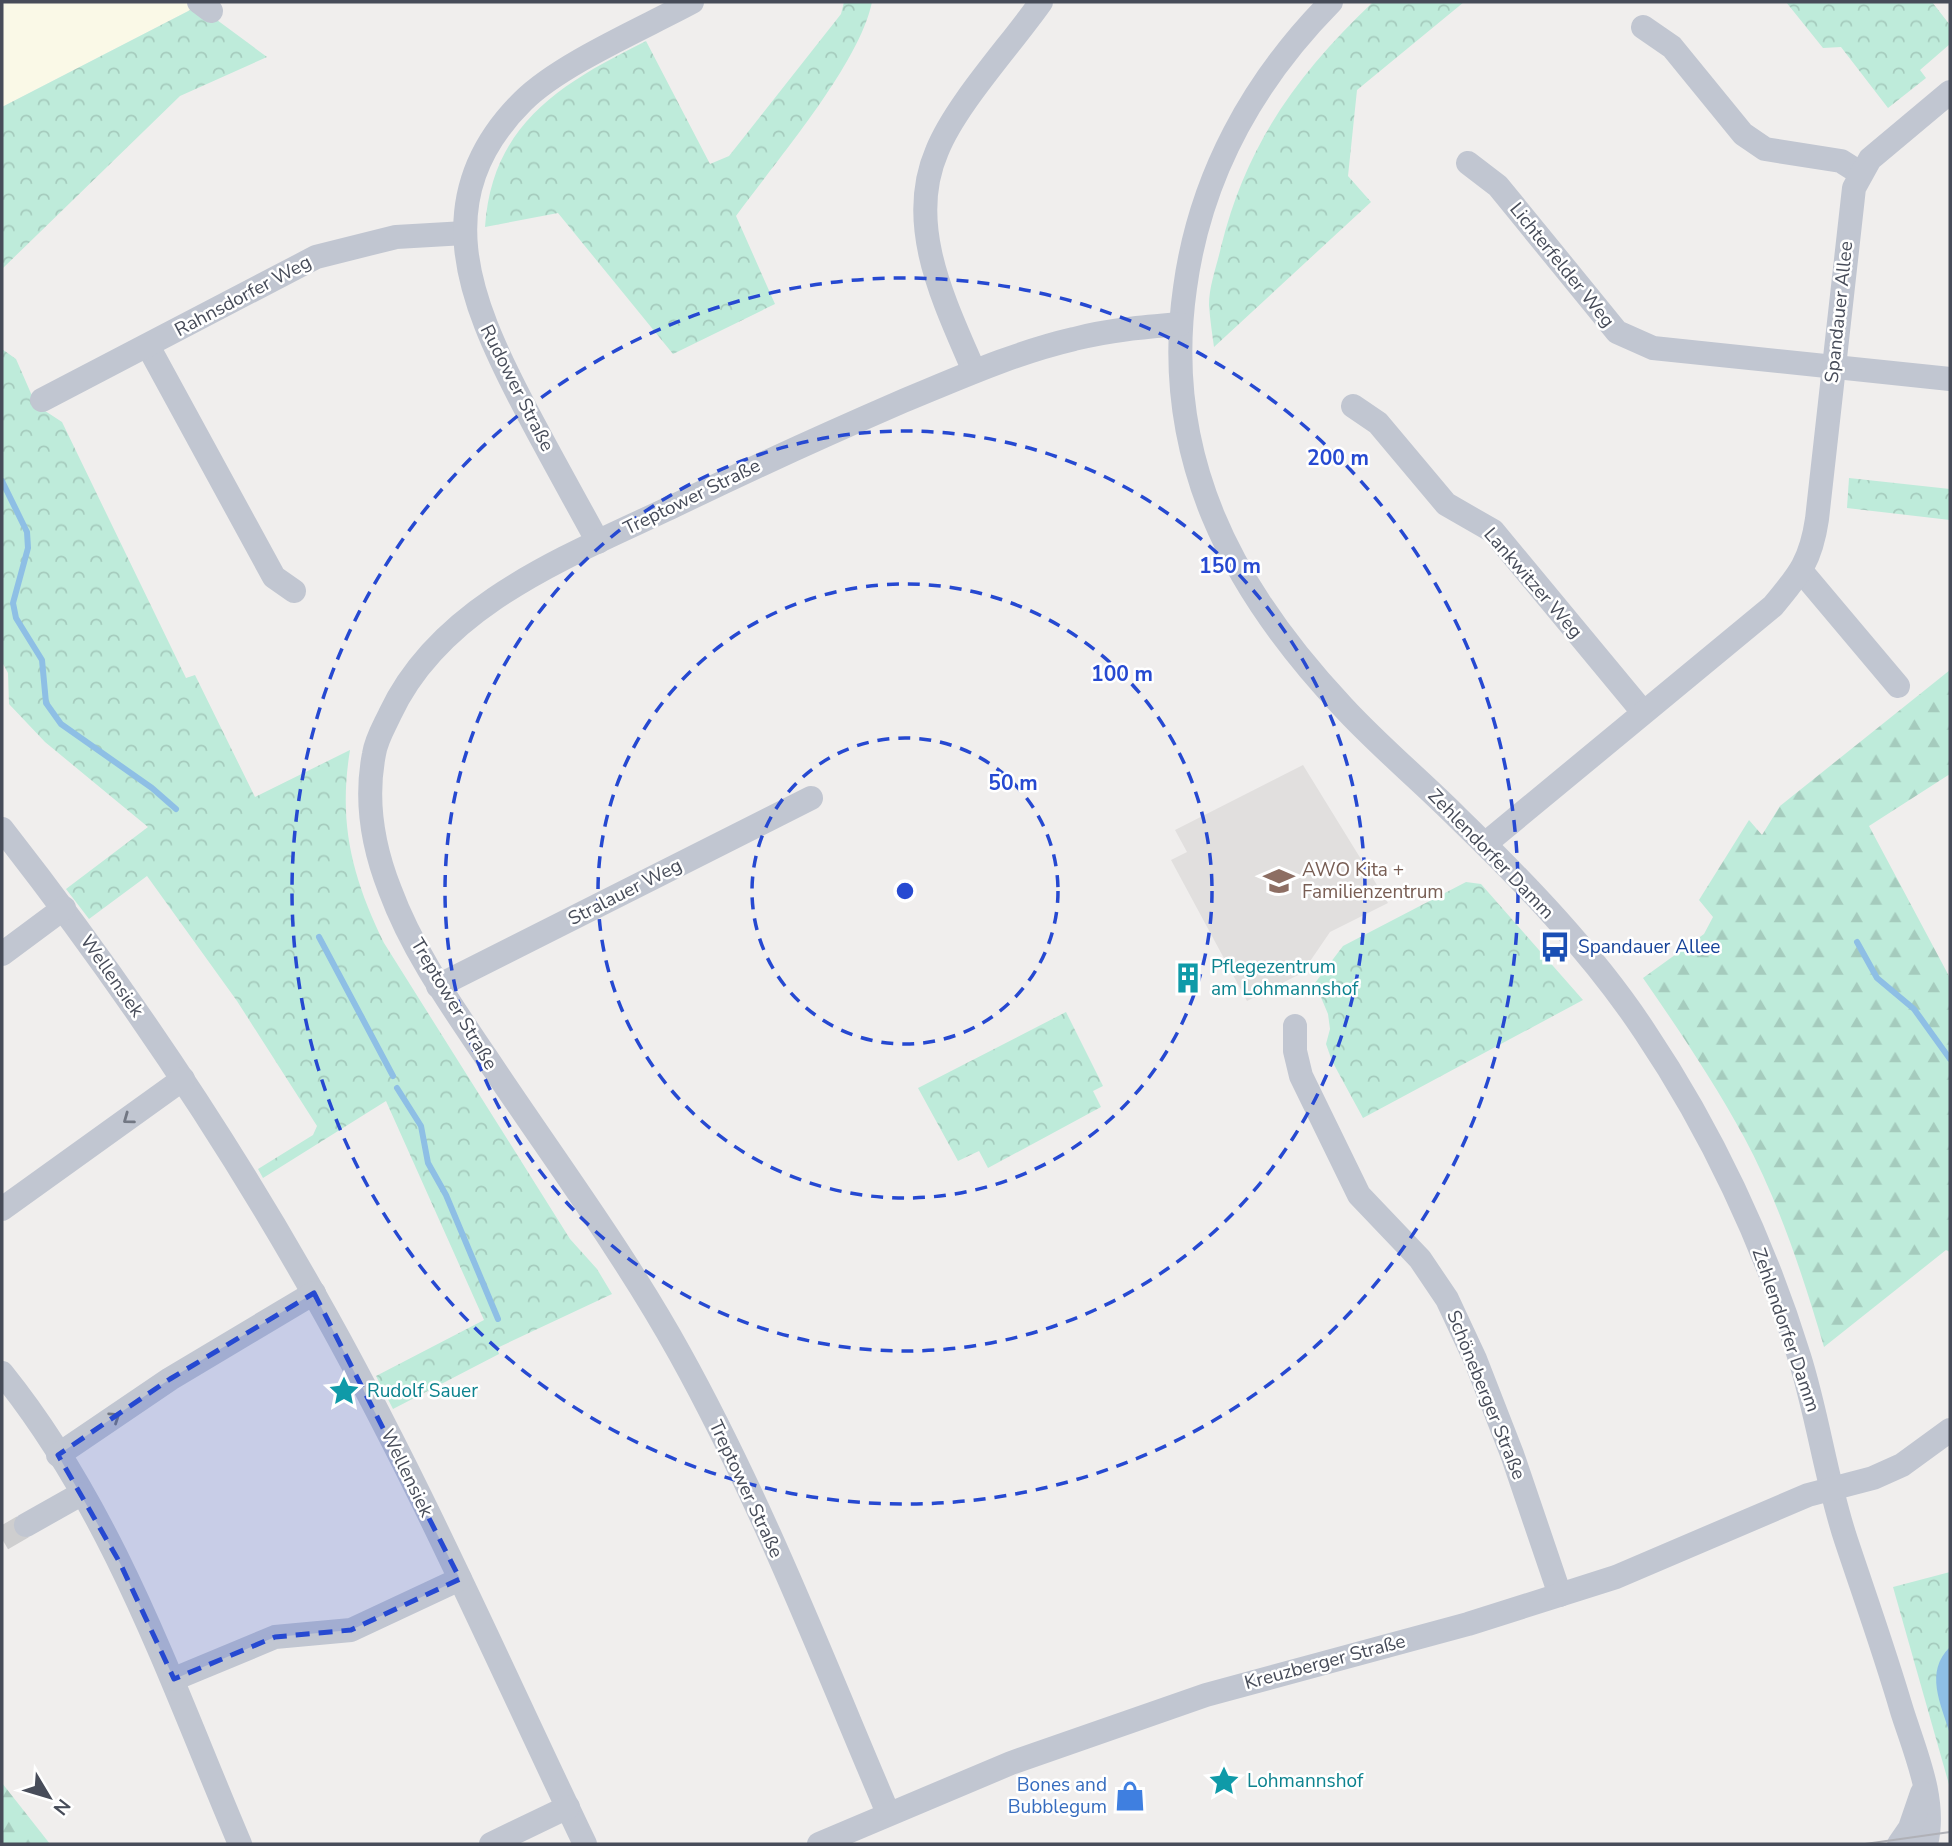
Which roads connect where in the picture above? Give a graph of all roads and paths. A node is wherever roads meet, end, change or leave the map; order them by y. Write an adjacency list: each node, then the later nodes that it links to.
1 (692, 2): 8 (street, Rudower Straße)
2 (1041, 2): 12 (street)
3 (1331, 2): 9 (street, Zehlendorfer Damm)
4 (1643, 27): 7 (street)
5 (1950, 92): 7 (street, Spandauer Allee)
6 (1468, 163): 11 (street, Lichterfelder Weg)
7 (1860, 173): 11 (street, Spandauer Allee)
8 (465, 233): 10 (street, Rahnsdorfer Weg); 16 (street, Rudower Straße)
9 (1180, 324): 12 (street, Treptower Straße); 23 (street, Zehlendorfer Damm)
10 (148, 346): 14 (street, Rahnsdorfer Weg); 18 (street)
11 (1833, 368): 13 (street, Lichterfelder Weg); 17 (street, Spandauer Allee)
12 (974, 371): 16 (street, Treptower Straße)
13 (1950, 379)
14 (42, 400)
15 (1353, 406): 20 (street, Lankwitzer Weg)
16 (598, 542): 26 (street, Treptower Straße)
17 (1802, 572): 19 (street); 20 (street, Spandauer Allee)
18 (294, 591)
19 (1898, 686)
20 (1643, 712): 23 (street, Spandauer Allee)
21 (811, 799): 26 (street, Stralauer Weg)
22 (2, 829): 24 (street, Wellensiek)
23 (1485, 844): 34 (street, Zehlendorfer Damm)
24 (64, 908): 25 (street); 28 (street, Wellensiek)
25 (2, 954)
26 (438, 986): 42 (street, Treptower Straße)
27 (1295, 1026): 38 (street, Schöneberger Straße)
28 (183, 1079): 29 (street, one-way to 29); 30 (street, Wellensiek)
29 (2, 1209)
30 (314, 1293): 33 (street, one-way to 30); 37 (street, Wellensiek)
31 (2, 1373): 33 (street)
32 (1950, 1430): 34 (street, Kreuzberger Straße)
33 (58, 1455): 35 (street)
34 (1832, 1488): 38 (street, Kreuzberger Straße); 40 (street, Zehlendorfer Damm)
35 (81, 1494): 36 (street); 39 (street)
36 (26, 1525)
37 (460, 1579): 39 (street); 41 (street, Wellensiek)
38 (1560, 1595): 42 (street, Kreuzberger Straße)
39 (174, 1679): 43 (street)
40 (1924, 1786): 47 (street); 48 (street, Zehlendorfer Damm)
41 (568, 1807): 44 (street); 45 (street, Wellensiek)
42 (888, 1813): 46 (street, Kreuzberger Straße)
43 (240, 1844)
44 (492, 1844)
45 (585, 1844)
46 (819, 1844)
47 (1899, 1844)
48 (1926, 1844)

